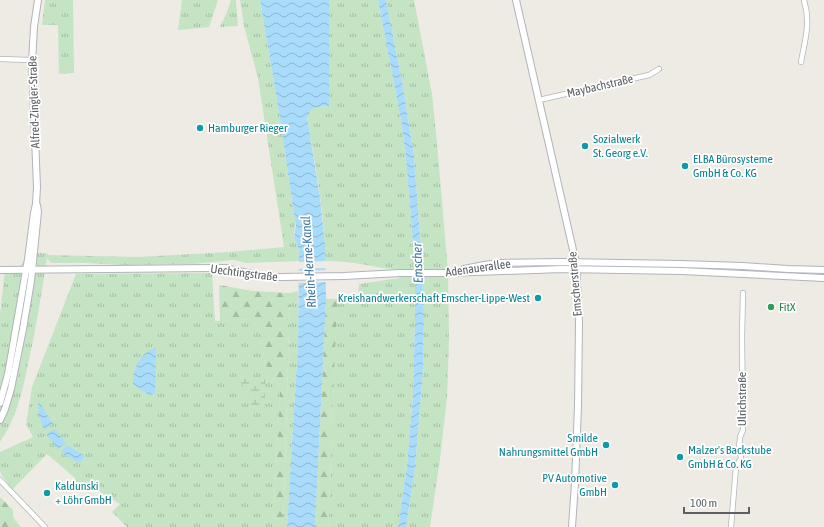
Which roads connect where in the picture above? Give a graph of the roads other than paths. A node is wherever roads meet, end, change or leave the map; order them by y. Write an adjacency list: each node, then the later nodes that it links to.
1 (38, 0): 5 (main road, Alfred-Zingler-Straße)
2 (516, 0): 8 (main road, Emscherstraße)
3 (804, 0): 6 (street)
4 (0, 58): 5 (street)
5 (32, 60): 9 (main road, Alfred-Zingler-Straße)
6 (801, 62)
7 (660, 69): 8 (street, Maybachstraße)
8 (539, 100): 10 (main road, Emscherstraße)
9 (36, 204): 12 (main road, Alfred-Zingler-Straße); 13 (main road, Alfred-Zingler-Straße)
10 (576, 263): 14 (main road, Emscherstraße); 15 (main road, Adenauerallee); 16 (main road, Adenauerallee)
11 (0, 270): 12 (main road, Uechtingstraße)
12 (25, 270): 13 (main road, Uechtingstraße); 19 (main road, Alfred-Zingler-Straße)
13 (33, 270): 16 (main road, Uechtingstraße); 20 (main road, Alfred-Zingler-Straße)
14 (576, 270): 16 (main road, Adenauerallee); 17 (main road, Adenauerallee); 23 (main road, Emscherstraße)
15 (824, 270)
16 (436, 272)
17 (824, 278)
18 (743, 293): 24 (street, Ulrichstraße)
19 (0, 403)
20 (0, 420)
21 (0, 480): 22 (street)
22 (46, 527)
23 (572, 527)
24 (731, 527)

